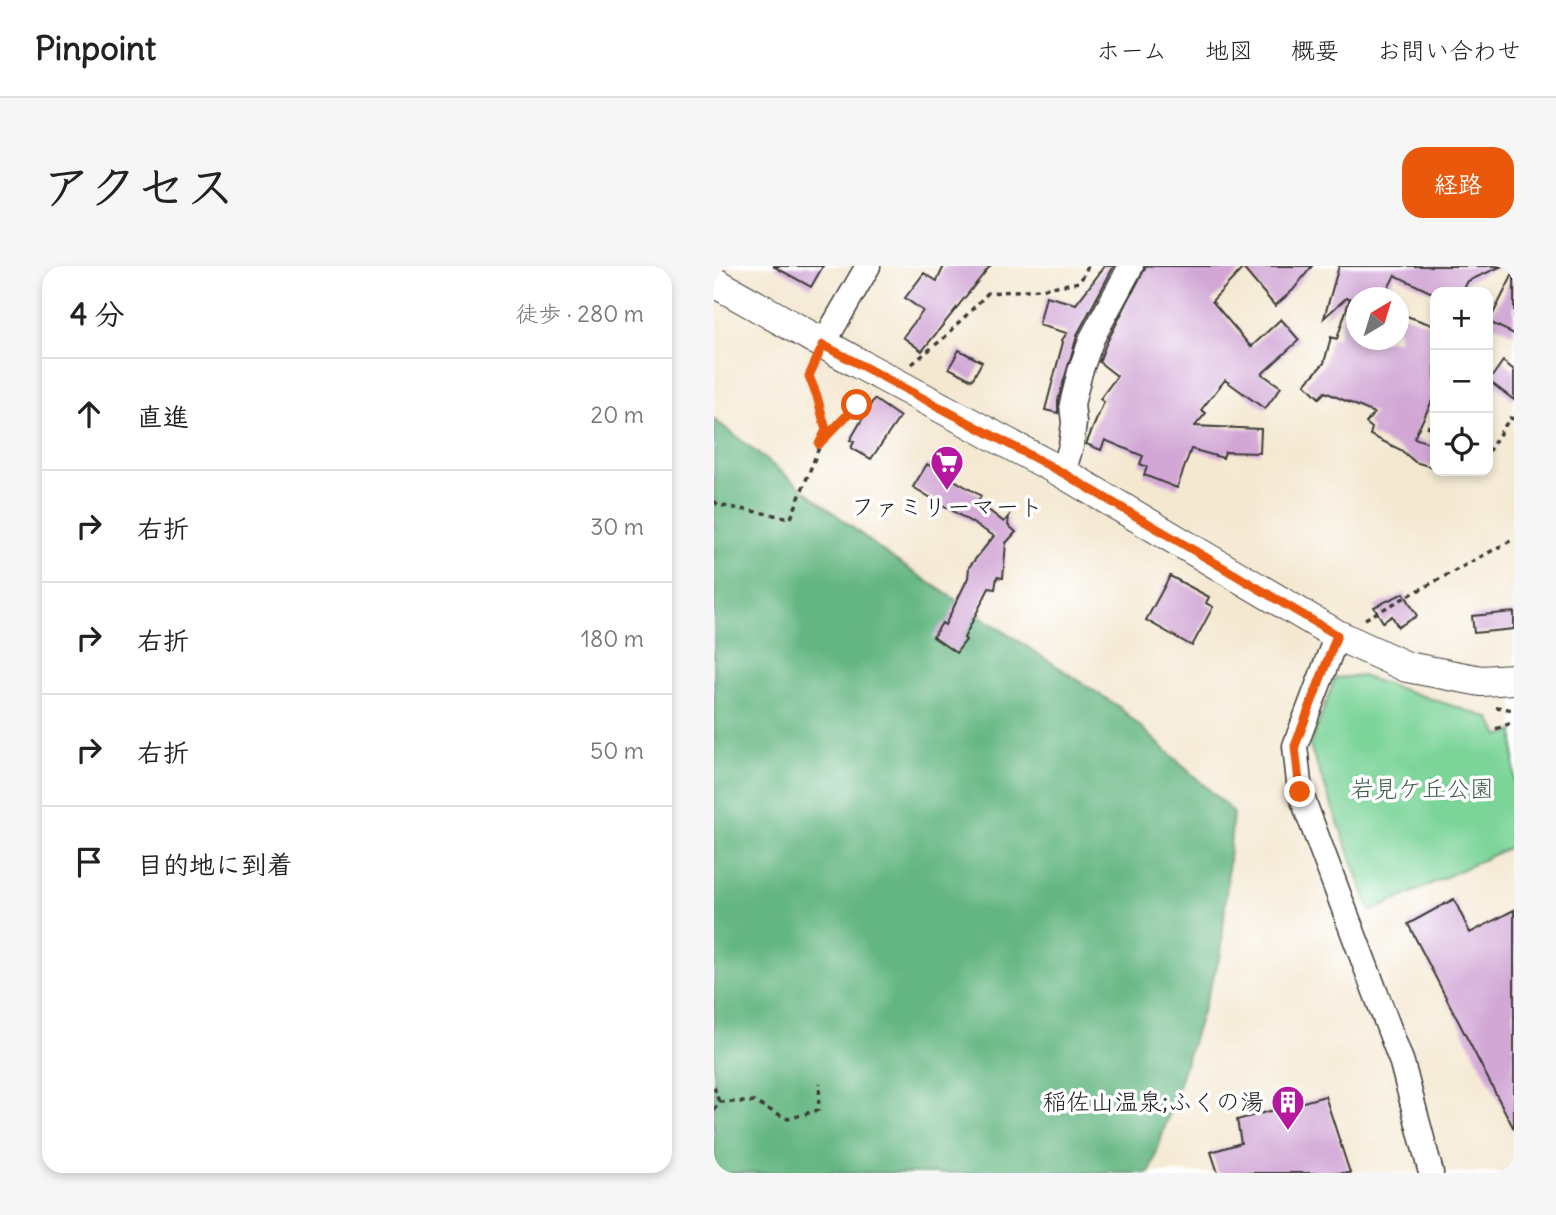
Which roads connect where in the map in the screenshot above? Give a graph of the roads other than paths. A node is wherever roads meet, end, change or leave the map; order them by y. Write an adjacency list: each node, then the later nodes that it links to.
1 (868, 266): 4 (street)
2 (1131, 266): 5 (street)
3 (714, 282): 4 (street)
4 (823, 345): 5 (street, bridge)
5 (1063, 473): 6 (street)
6 (1337, 635): 7 (street); 8 (street)
7 (1514, 678)
8 (1431, 1173)

